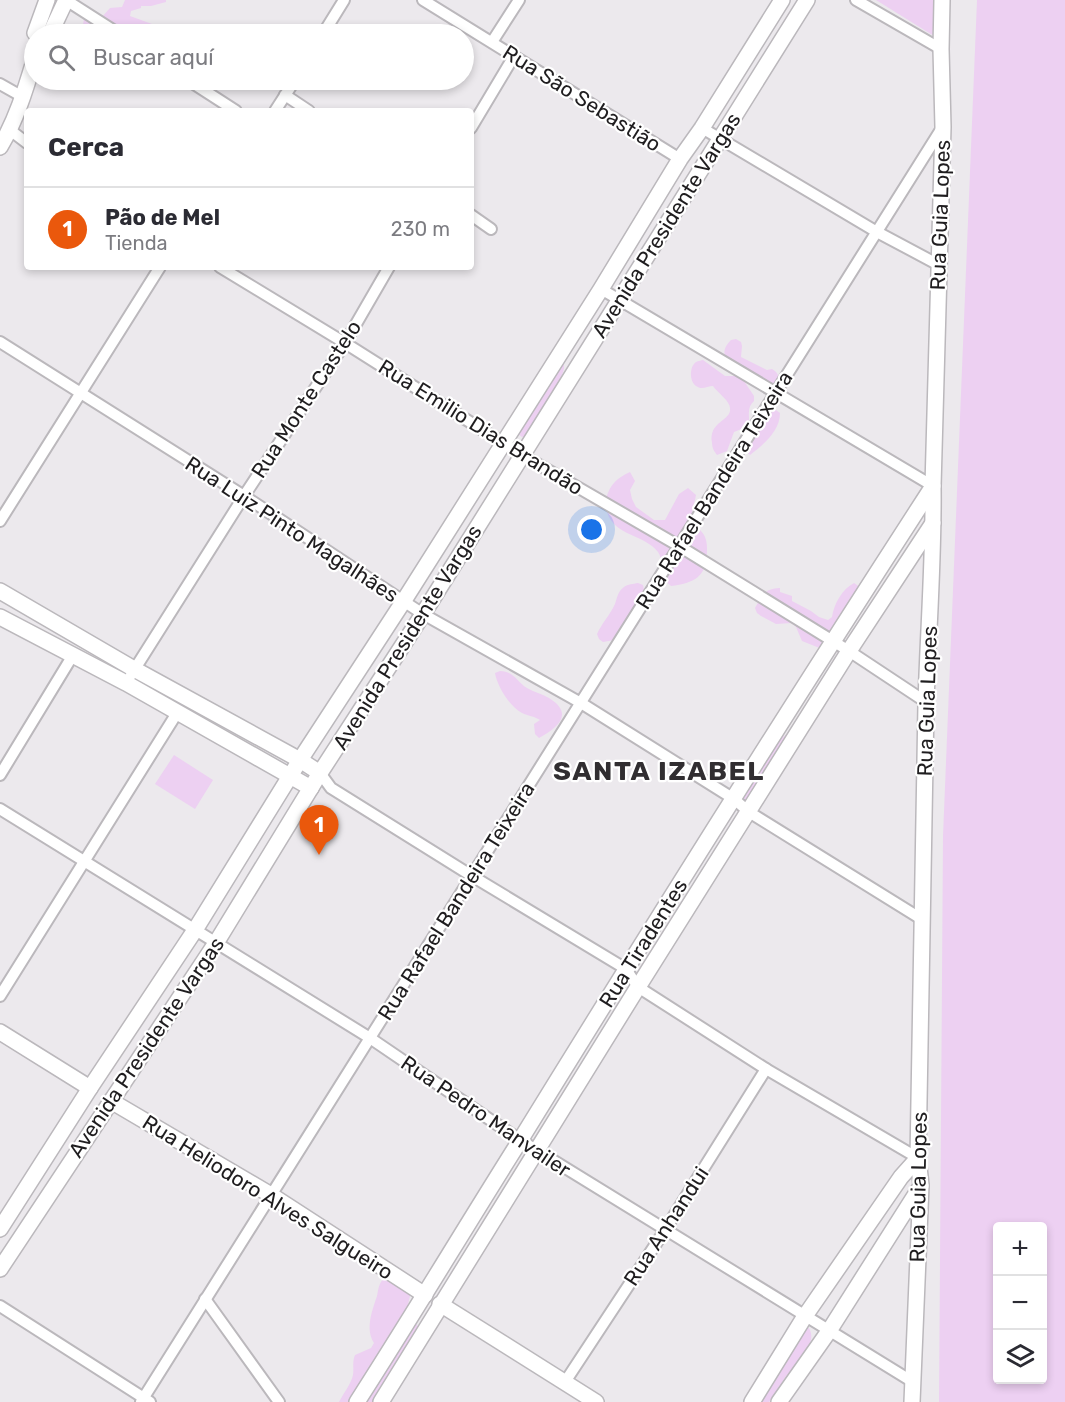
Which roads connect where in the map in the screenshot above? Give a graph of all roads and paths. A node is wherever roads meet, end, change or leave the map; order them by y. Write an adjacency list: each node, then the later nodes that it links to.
1 (46, 0): 10 (main road)
2 (66, 0): 11 (main road); 12 (street)
3 (344, 0): 13 (street)
4 (423, 0): 14 (street, Rua São Sebastião)
5 (519, 0): 16 (street)
6 (782, 0): 30 (main road, Avenida Presidente Vargas)
7 (807, 0): 32 (main road, Avenida Presidente Vargas)
8 (856, 0): 17 (street)
9 (942, 0): 17 (main road, Rua Guia Lopes)
10 (39, 24)
11 (55, 24)
12 (103, 24)
13 (329, 24)
14 (462, 24)
15 (474, 31): 16 (street, Rua São Sebastião)
16 (492, 42): 18 (street, Rua São Sebastião)
17 (940, 49): 29 (main road, Rua Guia Lopes)
18 (514, 56): 28 (street); 35 (street, Rua São Sebastião)
19 (0, 84): 24 (street)
20 (25, 90): 24 (main road)
21 (203, 90): 25 (street)
22 (289, 90): 23 (street)
23 (285, 96): 26 (street); 27 (street)
24 (23, 97): 31 (main road)
25 (231, 108)
26 (277, 108)
27 (304, 108)
28 (474, 123)
29 (943, 127): 38 (street, Rua Rafael Bandeira Teixeira); 39 (main road, Rua Guia Lopes)
30 (702, 128): 32 (street); 35 (main road, Avenida Presidente Vargas)
31 (10, 130): 33 (street); 34 (main road)
32 (719, 139): 38 (street); 44 (main road, Avenida Presidente Vargas)
33 (24, 141)
34 (0, 147)
35 (680, 159): 43 (main road, Avenida Presidente Vargas)
36 (474, 217): 37 (street)
37 (490, 229)
38 (876, 232): 39 (street); 48 (street, Rua Rafael Bandeira Teixeira)
39 (939, 266): 51 (main road, Rua Guia Lopes)
40 (158, 270): 47 (street)
41 (225, 270): 46 (street, Rua Emilio Dias Brandão)
42 (387, 270): 46 (street, Rua Monte Castelo)
43 (601, 289): 44 (street); 49 (main road, Avenida Presidente Vargas)
44 (619, 301): 48 (street); 50 (main road, Avenida Presidente Vargas)
45 (0, 342): 47 (street, Rua Luiz Pinto Magalhães)
46 (345, 343): 49 (street, Rua Emilio Dias Brandão); 52 (street, Rua Monte Castelo)
47 (81, 393): 52 (street, Rua Luiz Pinto Magalhães); 53 (street)
48 (775, 393): 51 (street); 55 (street, Rua Rafael Bandeira Teixeira)
49 (503, 443): 50 (street, Rua Emilio Dias Brandão); 57 (main road, Avenida Presidente Vargas)
50 (522, 455): 55 (street, Rua Emilio Dias Brandão); 58 (main road, Avenida Presidente Vargas)
51 (933, 486): 54 (main road, Rua Guia Lopes); 60 (main road, Rua Tiradentes)
52 (244, 496): 57 (street, Rua Luiz Pinto Magalhães); 63 (street, Rua Monte Castelo)
53 (0, 521)
54 (934, 521): 61 (main road, Rua Tiradentes); 65 (main road, Rua Guia Lopes)
55 (680, 546): 60 (street, Rua Emilio Dias Brandão); 66 (street, Rua Rafael Bandeira Teixeira)
56 (0, 591): 63 (main road)
57 (403, 602): 58 (street, Rua Luiz Pinto Magalhães); 68 (main road, Avenida Presidente Vargas)
58 (423, 614): 66 (street, Rua Luiz Pinto Magalhães); 69 (main road, Avenida Presidente Vargas)
59 (0, 617): 62 (main road)
60 (833, 641): 61 (street, Rua Emilio Dias Brandão); 74 (main road, Rua Tiradentes)
61 (849, 651): 65 (street, Rua Emilio Dias Brandão); 76 (main road, Rua Tiradentes)
62 (72, 655): 64 (main road); 70 (street)
63 (134, 669): 64 (street, Rua Monte Castelo); 68 (main road)
64 (126, 682): 67 (main road)
65 (926, 702): 79 (main road, Rua Guia Lopes)
66 (581, 703): 74 (street, Rua Luiz Pinto Magalhães); 78 (street, Rua Rafael Bandeira Teixeira)
67 (177, 713): 71 (main road); 77 (street)
68 (300, 760): 69 (main road); 71 (main road, Avenida Presidente Vargas)
69 (320, 772): 72 (main road, Avenida Presidente Vargas); 73 (street)
70 (0, 774)
71 (289, 776): 72 (main road); 80 (main road, Avenida Presidente Vargas)
72 (311, 788): 73 (street); 81 (main road, Avenida Presidente Vargas)
73 (331, 788): 78 (street)
74 (734, 799): 76 (street, Rua Luiz Pinto Magalhães); 82 (main road, Rua Tiradentes)
75 (0, 809): 77 (street, Rua Pedro Manvailer)
76 (749, 812): 79 (street, Rua Luiz Pinto Magalhães); 83 (main road, Rua Tiradentes)
77 (85, 861): 80 (street, Rua Pedro Manvailer); 84 (street)
78 (472, 876): 82 (street); 86 (street, Rua Rafael Bandeira Teixeira)
79 (923, 920): 92 (main road, Rua Guia Lopes)
80 (195, 930): 81 (street, Rua Pedro Manvailer); 88 (main road, Avenida Presidente Vargas)
81 (216, 943): 86 (street, Rua Pedro Manvailer); 89 (main road, Avenida Presidente Vargas)
82 (626, 969): 83 (street); 90 (main road, Rua Tiradentes)
83 (638, 987): 87 (street); 91 (main road, Rua Tiradentes)
84 (0, 996)
85 (0, 1032): 88 (main road)
86 (370, 1038): 90 (street, Rua Pedro Manvailer); 94 (street, Rua Rafael Bandeira Teixeira)
87 (766, 1069): 92 (street); 96 (street, Rua Anhandui)
88 (90, 1088): 89 (main road, Rua Heliodoro Alves Salgueiro); 95 (main road, Avenida Presidente Vargas)
89 (111, 1101): 94 (main road, Rua Heliodoro Alves Salgueiro); 97 (main road, Avenida Presidente Vargas)
90 (520, 1140): 91 (street, Rua Pedro Manvailer); 99 (main road, Rua Tiradentes)
91 (536, 1150): 96 (street, Rua Pedro Manvailer); 101 (main road, Rua Tiradentes)
92 (918, 1158): 93 (main road, Rua Guia Lopes); 103 (main road)
93 (921, 1185): 104 (main road); 106 (main road, Rua Guia Lopes)
94 (271, 1195): 99 (main road, Rua Heliodoro Alves Salgueiro); 100 (street, Rua Rafael Bandeira Teixeira)
95 (0, 1229)
96 (665, 1230): 103 (street, Rua Pedro Manvailer); 105 (street, Rua Anhandui)
97 (5, 1250): 98 (main road, Avenida Presidente Vargas)
98 (0, 1269)
99 (425, 1294): 101 (main road, Rua Heliodoro Alves Salgueiro); 109 (main road, Rua Tiradentes)
100 (206, 1299): 107 (street, Rua Rafael Bandeira Teixeira); 108 (street)
101 (440, 1304): 105 (main road); 110 (main road, Rua Tiradentes)
102 (0, 1306): 107 (street)
103 (805, 1316): 104 (street, Rua Pedro Manvailer); 112 (main road)
104 (829, 1331): 106 (street, Rua Pedro Manvailer); 113 (main road)
105 (565, 1382): 111 (main road)
106 (913, 1382): 114 (main road, Rua Guia Lopes)
107 (144, 1401)
108 (279, 1402)
109 (357, 1402)
110 (381, 1402)
111 (596, 1402)
112 (752, 1402)
113 (779, 1402)
114 (912, 1402)

